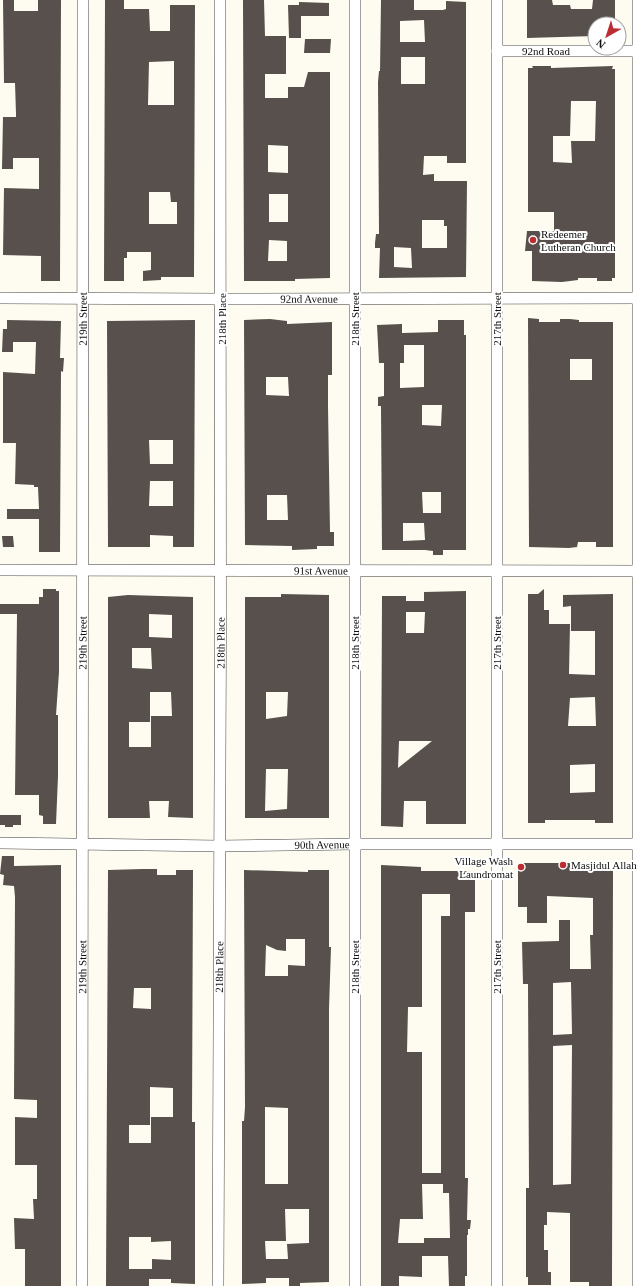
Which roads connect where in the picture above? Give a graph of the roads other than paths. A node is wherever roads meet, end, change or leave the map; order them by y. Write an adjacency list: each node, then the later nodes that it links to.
1 (84, 0): 8 (street, 219th Street)
2 (220, 0): 13 (street, 218th Place)
3 (355, 0): 10 (street, 218th Street)
4 (497, 0): 6 (street, 217th Street)
5 (638, 0): 7 (street)
6 (497, 51): 7 (street, 92nd Road); 11 (street, 217th Street)
7 (641, 51): 12 (street)
8 (82, 297): 9 (street, 92nd Avenue); 13 (street, 92nd Avenue); 15 (street, 219th Street)
9 (0, 298)
10 (356, 298): 11 (street, 92nd Avenue); 13 (street, 92nd Avenue); 16 (street, 218th Street)
11 (497, 298): 12 (street, 92nd Avenue); 17 (street, 217th Street)
12 (641, 298): 18 (street)
13 (222, 299): 19 (street, 218th Place)
14 (0, 570): 15 (street, 91st Avenue)
15 (82, 571): 19 (street, 91st Avenue); 21 (street, 219th Street)
16 (355, 571): 17 (street, 91st Avenue); 19 (street, 91st Avenue); 22 (street, 218th Street)
17 (497, 571): 18 (street, 91st Avenue); 24 (street, 217th Street)
18 (641, 571): 23 (street)
19 (222, 572): 25 (street, 218th Place)
20 (0, 843): 21 (street, 90th Avenue)
21 (82, 843): 25 (street, 90th Avenue); 26 (street, 219th Street)
22 (355, 844): 24 (street, 90th Avenue); 25 (street, 90th Avenue); 28 (street, 218th Street)
23 (641, 844): 24 (street, 90th Avenue); 30 (street)
24 (497, 845): 29 (street, 217th Street)
25 (219, 846): 27 (street, 218th Place)
26 (82, 1286)
27 (218, 1286)
28 (355, 1286)
29 (497, 1286)
30 (638, 1286)

